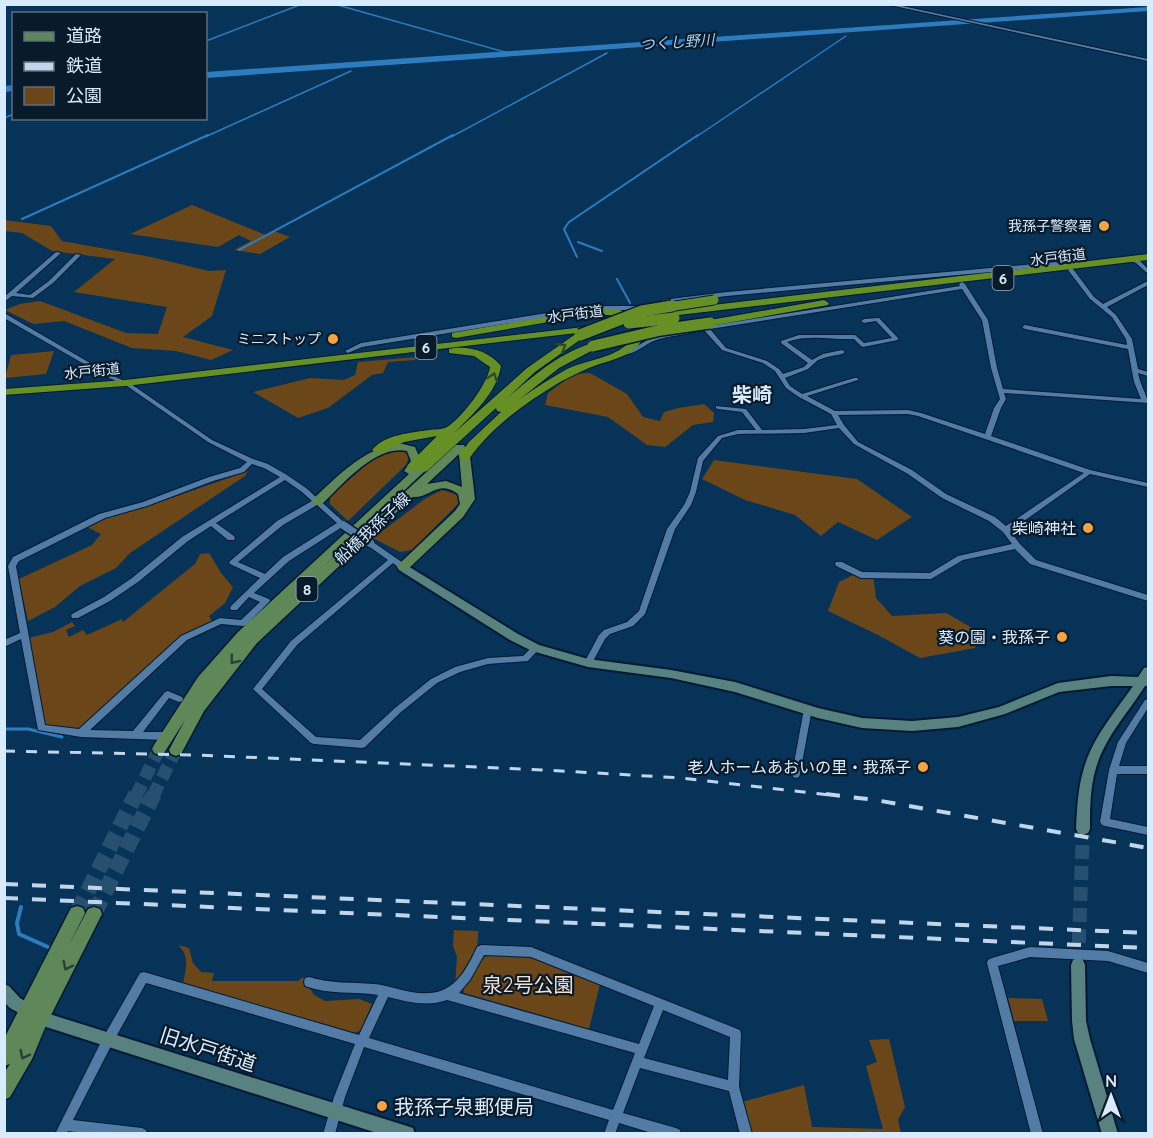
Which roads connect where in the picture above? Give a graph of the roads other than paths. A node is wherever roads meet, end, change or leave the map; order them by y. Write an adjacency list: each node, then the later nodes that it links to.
1 (886, 4): 2 (street)
2 (1149, 60)
3 (58, 253): 12 (street)
4 (78, 255): 12 (street)
5 (1141, 260): 6 (highway, 水戸街道 / 6); 7 (highway, 水戸街道 / 6); 8 (street)
6 (1060, 267): 9 (highway, 水戸街道 / 6); 16 (street)
7 (1071, 270): 11 (highway, 水戸街道 / 6); 15 (street)
8 (1149, 271)
9 (979, 276): 18 (highway, 水戸街道 / 6); 37 (highway, one-way to 9, bridge)
10 (1149, 284): 15 (street)
11 (962, 285): 13 (highway, 水戸街道 / 6); 21 (street); 39 (street)
12 (13, 294): 14 (street)
13 (868, 294): 18 (highway, 水戸街道 / 6); 21 (highway)
14 (4, 300)
15 (1103, 307): 25 (street)
16 (631, 310): 23 (street); 26 (street)
17 (4, 315): 34 (street)
18 (672, 315): 19 (highway, 水戸街道 / 6, bridge)
19 (625, 320): 24 (highway, 水戸街道 / 6); 30 (highway, 水戸街道 / 6)
20 (864, 321): 29 (street)
21 (708, 325): 23 (street); 33 (street); 50 (highway, bridge)
22 (1025, 327): 25 (street)
23 (671, 335): 28 (street)
24 (422, 342): 26 (highway, 水戸街道 / 6); 28 (highway)
25 (1131, 348): 31 (street)
26 (348, 351): 34 (highway, 水戸街道 / 6)
27 (842, 352): 29 (street)
28 (619, 353): 50 (highway)
29 (812, 363): 33 (street)
30 (224, 370): 36 (highway, 水戸街道 / 6); 46 (highway, one-way to 30)
31 (1134, 370): 32 (street); 42 (street)
32 (1149, 374)
33 (782, 377): 41 (street)
34 (112, 378): 36 (street); 38 (highway, 水戸街道 / 6)
35 (856, 379): 41 (street)
36 (125, 382): 40 (highway, 水戸街道 / 6); 51 (street)
37 (515, 384): 46 (highway); 52 (highway)
38 (4, 387)
39 (1000, 391): 42 (street); 48 (street)
40 (4, 392)
41 (801, 396): 44 (street)
42 (1147, 401)
43 (718, 406): 47 (street)
44 (834, 413): 45 (street); 48 (street)
45 (841, 426): 47 (street); 61 (street)
46 (449, 430): 49 (highway); 52 (highway)
47 (760, 431): 77 (street)
48 (987, 438): 53 (street)
49 (378, 450): 52 (main road); 56 (main road)
50 (462, 452): 57 (main road); 60 (main road, 船橋我孫子線 / 8)
51 (250, 461): 54 (street); 67 (street)
52 (418, 467): 71 (main road, 船橋我孫子線 / 8)
53 (1089, 472): 55 (street); 61 (street)
54 (285, 477): 56 (street); 58 (street)
55 (1149, 485)
56 (316, 502): 59 (street); 68 (street)
57 (464, 508): 60 (main road); 66 (main road)
58 (211, 523): 62 (street); 73 (street)
59 (342, 525): 64 (street, bridge); 68 (street)
60 (375, 525): 86 (main road, 船橋我孫子線 / 8, one-way to 86)
61 (1006, 530): 63 (street)
62 (231, 538)
63 (1017, 546): 65 (street); 70 (street)
64 (392, 560): 66 (street); 76 (street)
65 (839, 564)
66 (403, 567): 76 (street)
67 (8, 571): 74 (street)
68 (266, 578): 69 (street)
69 (249, 594): 71 (street); 72 (street)
70 (1149, 598)
71 (271, 603): 82 (street); 84 (main road, 船橋我孫子線 / 8)
72 (234, 608)
73 (75, 616)
74 (24, 634): 75 (street); 82 (street)
75 (4, 644)
76 (536, 648): 77 (street)
77 (588, 663): 81 (street)
78 (1146, 678): 81 (street); 90 (street)
79 (178, 699): 83 (street)
80 (1149, 702): 87 (street)
81 (808, 710): 89 (street)
82 (81, 733): 83 (street)
83 (135, 735): 84 (street)
84 (165, 736): 85 (main road, 船橋我孫子線 / 8)
85 (159, 749)
86 (176, 750)
87 (1113, 770): 88 (street); 91 (street)
88 (1149, 770)
89 (796, 774)
90 (1083, 829)
91 (1149, 831)
92 (77, 913): 101 (main road)
93 (94, 914): 101 (main road, one-way to 101)
94 (1078, 965): 119 (street)
95 (1149, 968): 118 (street)
96 (309, 982): 98 (street)
97 (4, 991): 101 (street, 旧水戸街道)
98 (385, 991): 99 (street); 102 (street)
99 (448, 995): 100 (street); 104 (street)
100 (660, 1003): 104 (street); 107 (street)
101 (33, 1015): 103 (street, 旧水戸街道); 105 (main road); 108 (main road, one-way to 108)
102 (362, 1039): 103 (street); 109 (street); 110 (street)
103 (108, 1040): 109 (street, 旧水戸街道); 111 (street)
104 (642, 1050): 106 (street)
105 (4, 1058)
106 (638, 1062): 107 (street); 110 (street)
107 (733, 1087): 117 (street)
108 (4, 1091)
109 (334, 1111): 113 (street); 114 (street, 旧水戸街道)
110 (616, 1116): 115 (street); 116 (street)
111 (63, 1129): 112 (street)
112 (142, 1134)
113 (329, 1134)
114 (408, 1134)
115 (609, 1134)
116 (676, 1134)
117 (746, 1134)
118 (1037, 1134)
119 (1110, 1134)

